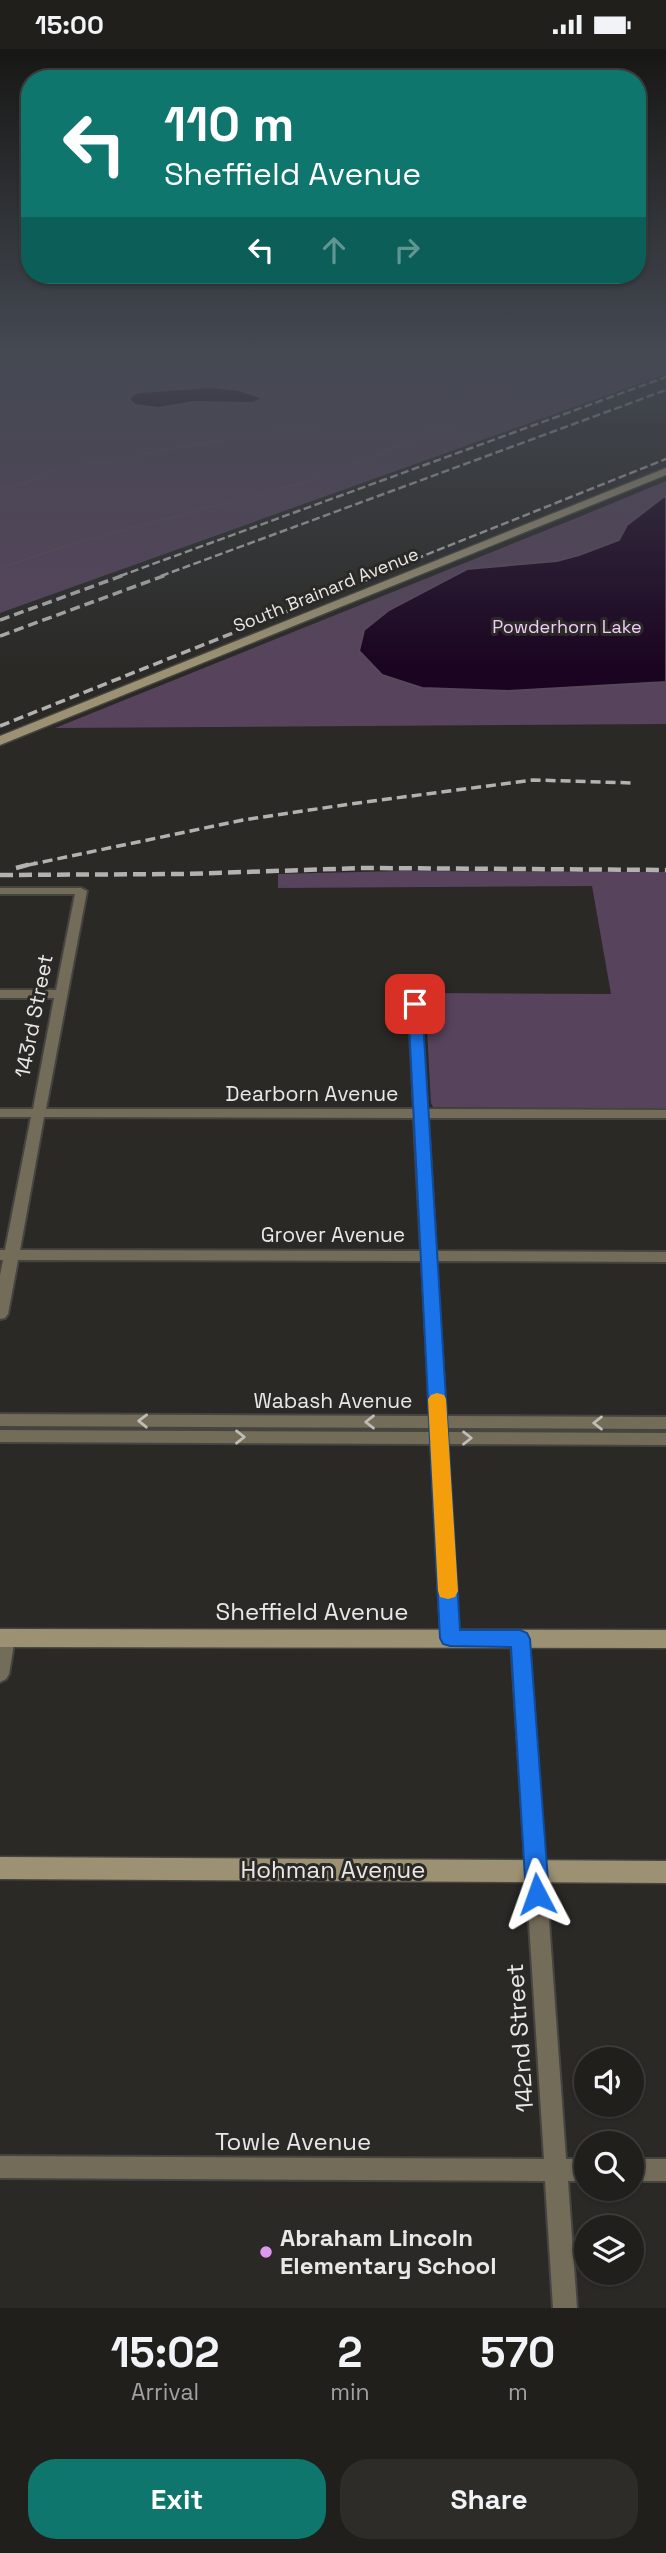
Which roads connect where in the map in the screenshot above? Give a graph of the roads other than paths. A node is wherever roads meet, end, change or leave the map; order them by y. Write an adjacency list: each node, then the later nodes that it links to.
1 (666, 471): 2 (main road, South Brainard Avenue)
2 (0, 741)
3 (0, 891): 5 (street, 143rd Street)
4 (0, 994): 5 (street)
5 (61, 994): 8 (street, 143rd Street)
6 (414, 994): 10 (street)
7 (0, 1113): 8 (street, Dearborn Avenue)
8 (38, 1113): 10 (street, Dearborn Avenue); 11 (street, 143rd Street)
9 (666, 1114): 10 (street, Dearborn Avenue)
10 (421, 1115): 12 (street)
11 (6, 1255): 12 (street, Grover Avenue); 14 (street, 143rd Street)
12 (429, 1256): 13 (street, Grover Avenue); 17 (street)
13 (666, 1257)
14 (0, 1314)
15 (0, 1420): 17 (street, Wabash Avenue, one-way to 15)
16 (666, 1423): 17 (street, Wabash Avenue, one-way to 17)
17 (439, 1430): 18 (street, Wabash Avenue, one-way to 17); 19 (street, Wabash Avenue, one-way to 19); 21 (street)
18 (0, 1436)
19 (666, 1439)
20 (3, 1638): 21 (main road, Sheffield Avenue); 24 (street)
21 (450, 1638): 22 (main road, Sheffield Avenue)
22 (520, 1639): 23 (main road, Sheffield Avenue); 26 (street, 142nd Street)
23 (666, 1639)
24 (0, 1674)
25 (0, 1868): 26 (main road, Hohman Avenue)
26 (536, 1871): 27 (main road, Hohman Avenue); 29 (street, 142nd Street)
27 (666, 1872)
28 (0, 2167): 29 (street, Towle Avenue)
29 (555, 2169): 30 (street, Towle Avenue); 33 (street, 142nd Street)
30 (574, 2170)
31 (644, 2170): 32 (street)
32 (666, 2170)
33 (565, 2308)

